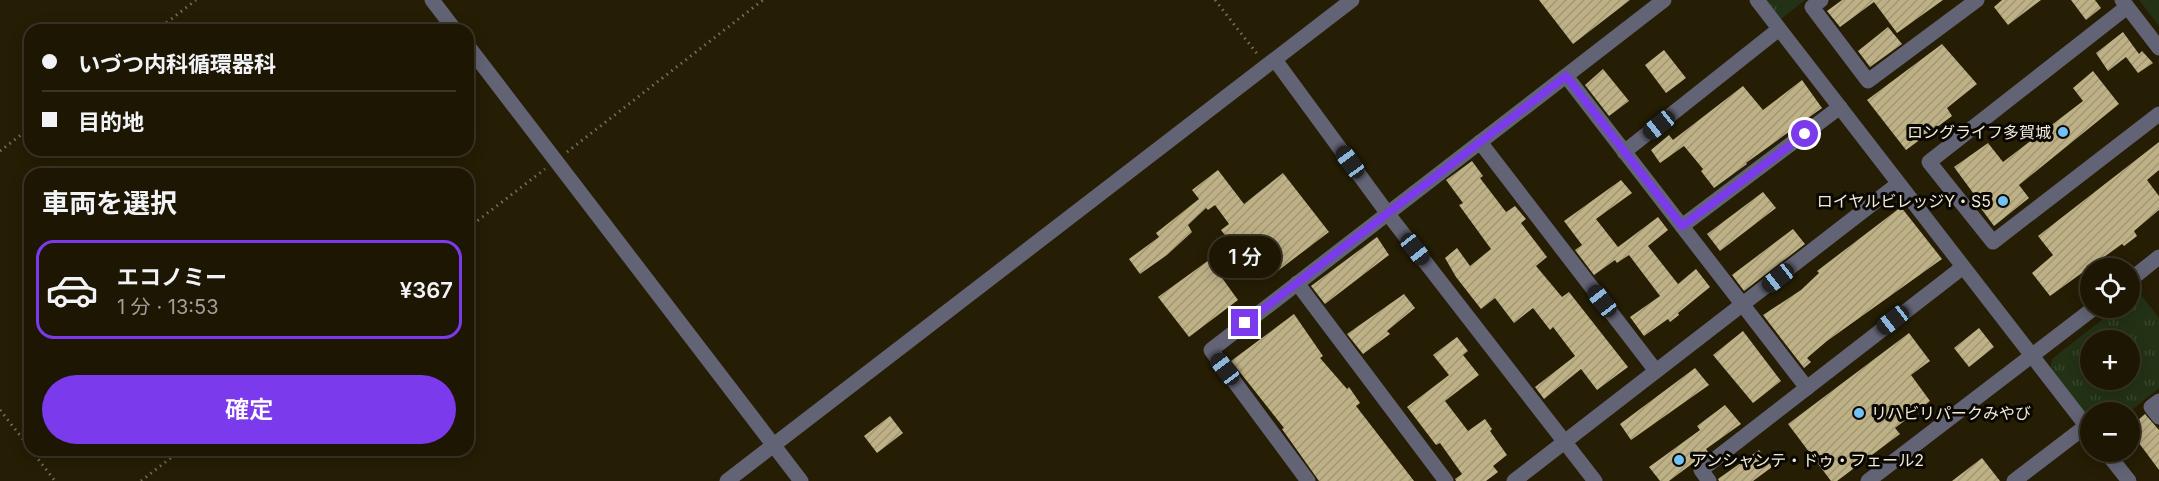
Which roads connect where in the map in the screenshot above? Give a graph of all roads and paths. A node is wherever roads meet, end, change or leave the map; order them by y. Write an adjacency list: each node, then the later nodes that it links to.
1 (196, 0): 11 (path)
2 (432, 0): 12 (street)
3 (763, 0): 24 (path)
4 (1215, 0): 16 (path)
5 (1352, 0): 16 (street)
6 (1664, 0): 17 (street)
7 (1756, 0): 13 (street)
8 (1821, 0): 9 (street)
9 (1977, 0)
10 (2125, 3): 14 (street); 19 (street)
11 (165, 24)
12 (450, 24)
13 (1779, 30): 18 (street); 23 (street)
14 (2159, 48)
15 (474, 54): 24 (street)
16 (1270, 63): 26 (street); 45 (street)
17 (1566, 76): 21 (street); 23 (street)
18 (1840, 107): 25 (street); 28 (street)
19 (2159, 114)
20 (24, 133): 22 (path)
21 (1480, 142): 26 (street); 36 (street)
22 (0, 151)
23 (1624, 152): 28 (street)
24 (556, 160): 27 (path); 45 (street)
25 (1898, 184): 30 (street); 33 (street)
26 (1388, 214): 32 (street); 44 (street)
27 (474, 223)
28 (1682, 226): 33 (street)
29 (2159, 257): 31 (street)
30 (1963, 267): 35 (street); 37 (street)
31 (2140, 272)
32 (1297, 283): 53 (street); 54 (street)
33 (1744, 305): 36 (street); 37 (street)
34 (2081, 318): 35 (street)
35 (2031, 356): 41 (street); 58 (street)
36 (1656, 371): 44 (street)
37 (1806, 388): 57 (street)
38 (2159, 401): 40 (street)
39 (0, 410): 43 (path)
40 (2159, 417)
41 (2080, 419)
42 (2080, 435): 59 (street)
43 (24, 440)
44 (1565, 441): 55 (street); 56 (street)
45 (773, 445): 51 (street); 52 (street)
46 (36, 456): 49 (path)
47 (173, 456): 50 (path)
48 (2114, 462): 60 (street)
49 (55, 481)
50 (141, 481)
51 (727, 481)
52 (801, 481)
53 (1308, 481)
54 (1446, 481)
55 (1514, 481)
56 (1595, 481)
57 (1709, 481)
58 (1868, 481)
59 (2014, 481)
60 (2129, 481)

